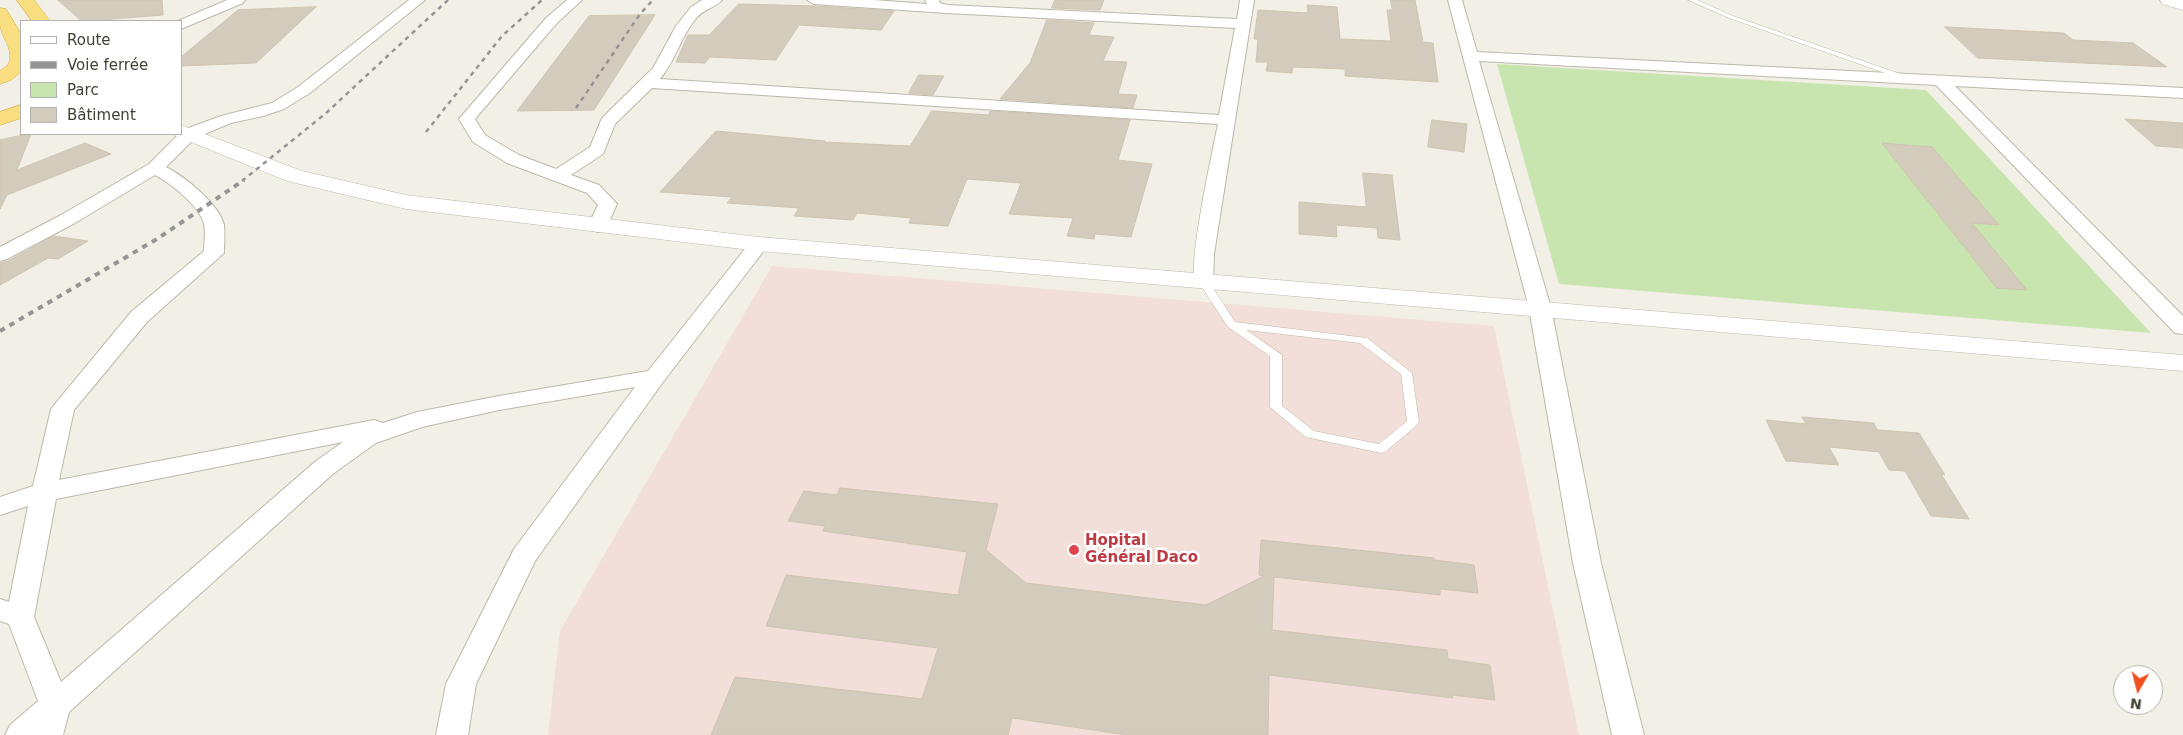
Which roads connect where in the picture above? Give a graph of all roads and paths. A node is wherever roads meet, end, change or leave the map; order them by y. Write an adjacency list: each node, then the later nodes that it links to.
1 (25, 0): 16 (highway)
2 (214, 0): 17 (street)
3 (238, 0): 18 (street)
4 (418, 0): 32 (street)
5 (575, 0): 34 (street)
6 (715, 0): 25 (street)
7 (814, 0): 14 (street)
8 (932, 0): 14 (street)
9 (1247, 0): 19 (street)
10 (1455, 0): 20 (street)
11 (1691, 0): 23 (lane)
12 (2168, 0): 13 (street)
13 (2183, 5)
14 (947, 9): 19 (street)
15 (0, 13): 22 (highway)
16 (40, 20)
17 (180, 20)
18 (182, 20)
19 (1242, 24): 31 (street)
20 (1469, 56): 23 (street); 39 (street)
21 (20, 76): 22 (highway)
22 (0, 80)
23 (1912, 80): 24 (street)
24 (1941, 81): 26 (street); 41 (street)
25 (648, 83): 31 (street); 34 (street)
26 (2183, 93)
27 (20, 111): 29 (highway)
28 (20, 111): 30 (highway)
29 (0, 114)
30 (0, 119)
31 (1227, 120): 38 (street)
32 (185, 132): 33 (street); 35 (street)
33 (155, 168): 37 (street); 45 (street)
34 (558, 175): 35 (street)
35 (598, 226): 36 (street)
36 (759, 244): 38 (street); 43 (street)
37 (0, 255)
38 (1203, 281): 39 (street); 40 (lane)
39 (1540, 308): 42 (street); 52 (street)
40 (1232, 324): 40 (lane)
41 (2183, 328)
42 (2183, 363)
43 (655, 376): 44 (street); 51 (street)
44 (417, 420): 45 (street); 48 (street)
45 (44, 492): 46 (street); 47 (street)
46 (0, 506)
47 (10, 613): 48 (street)
48 (55, 705): 49 (street); 50 (street)
49 (21, 735)
50 (48, 735)
51 (452, 735)
52 (1628, 735)

